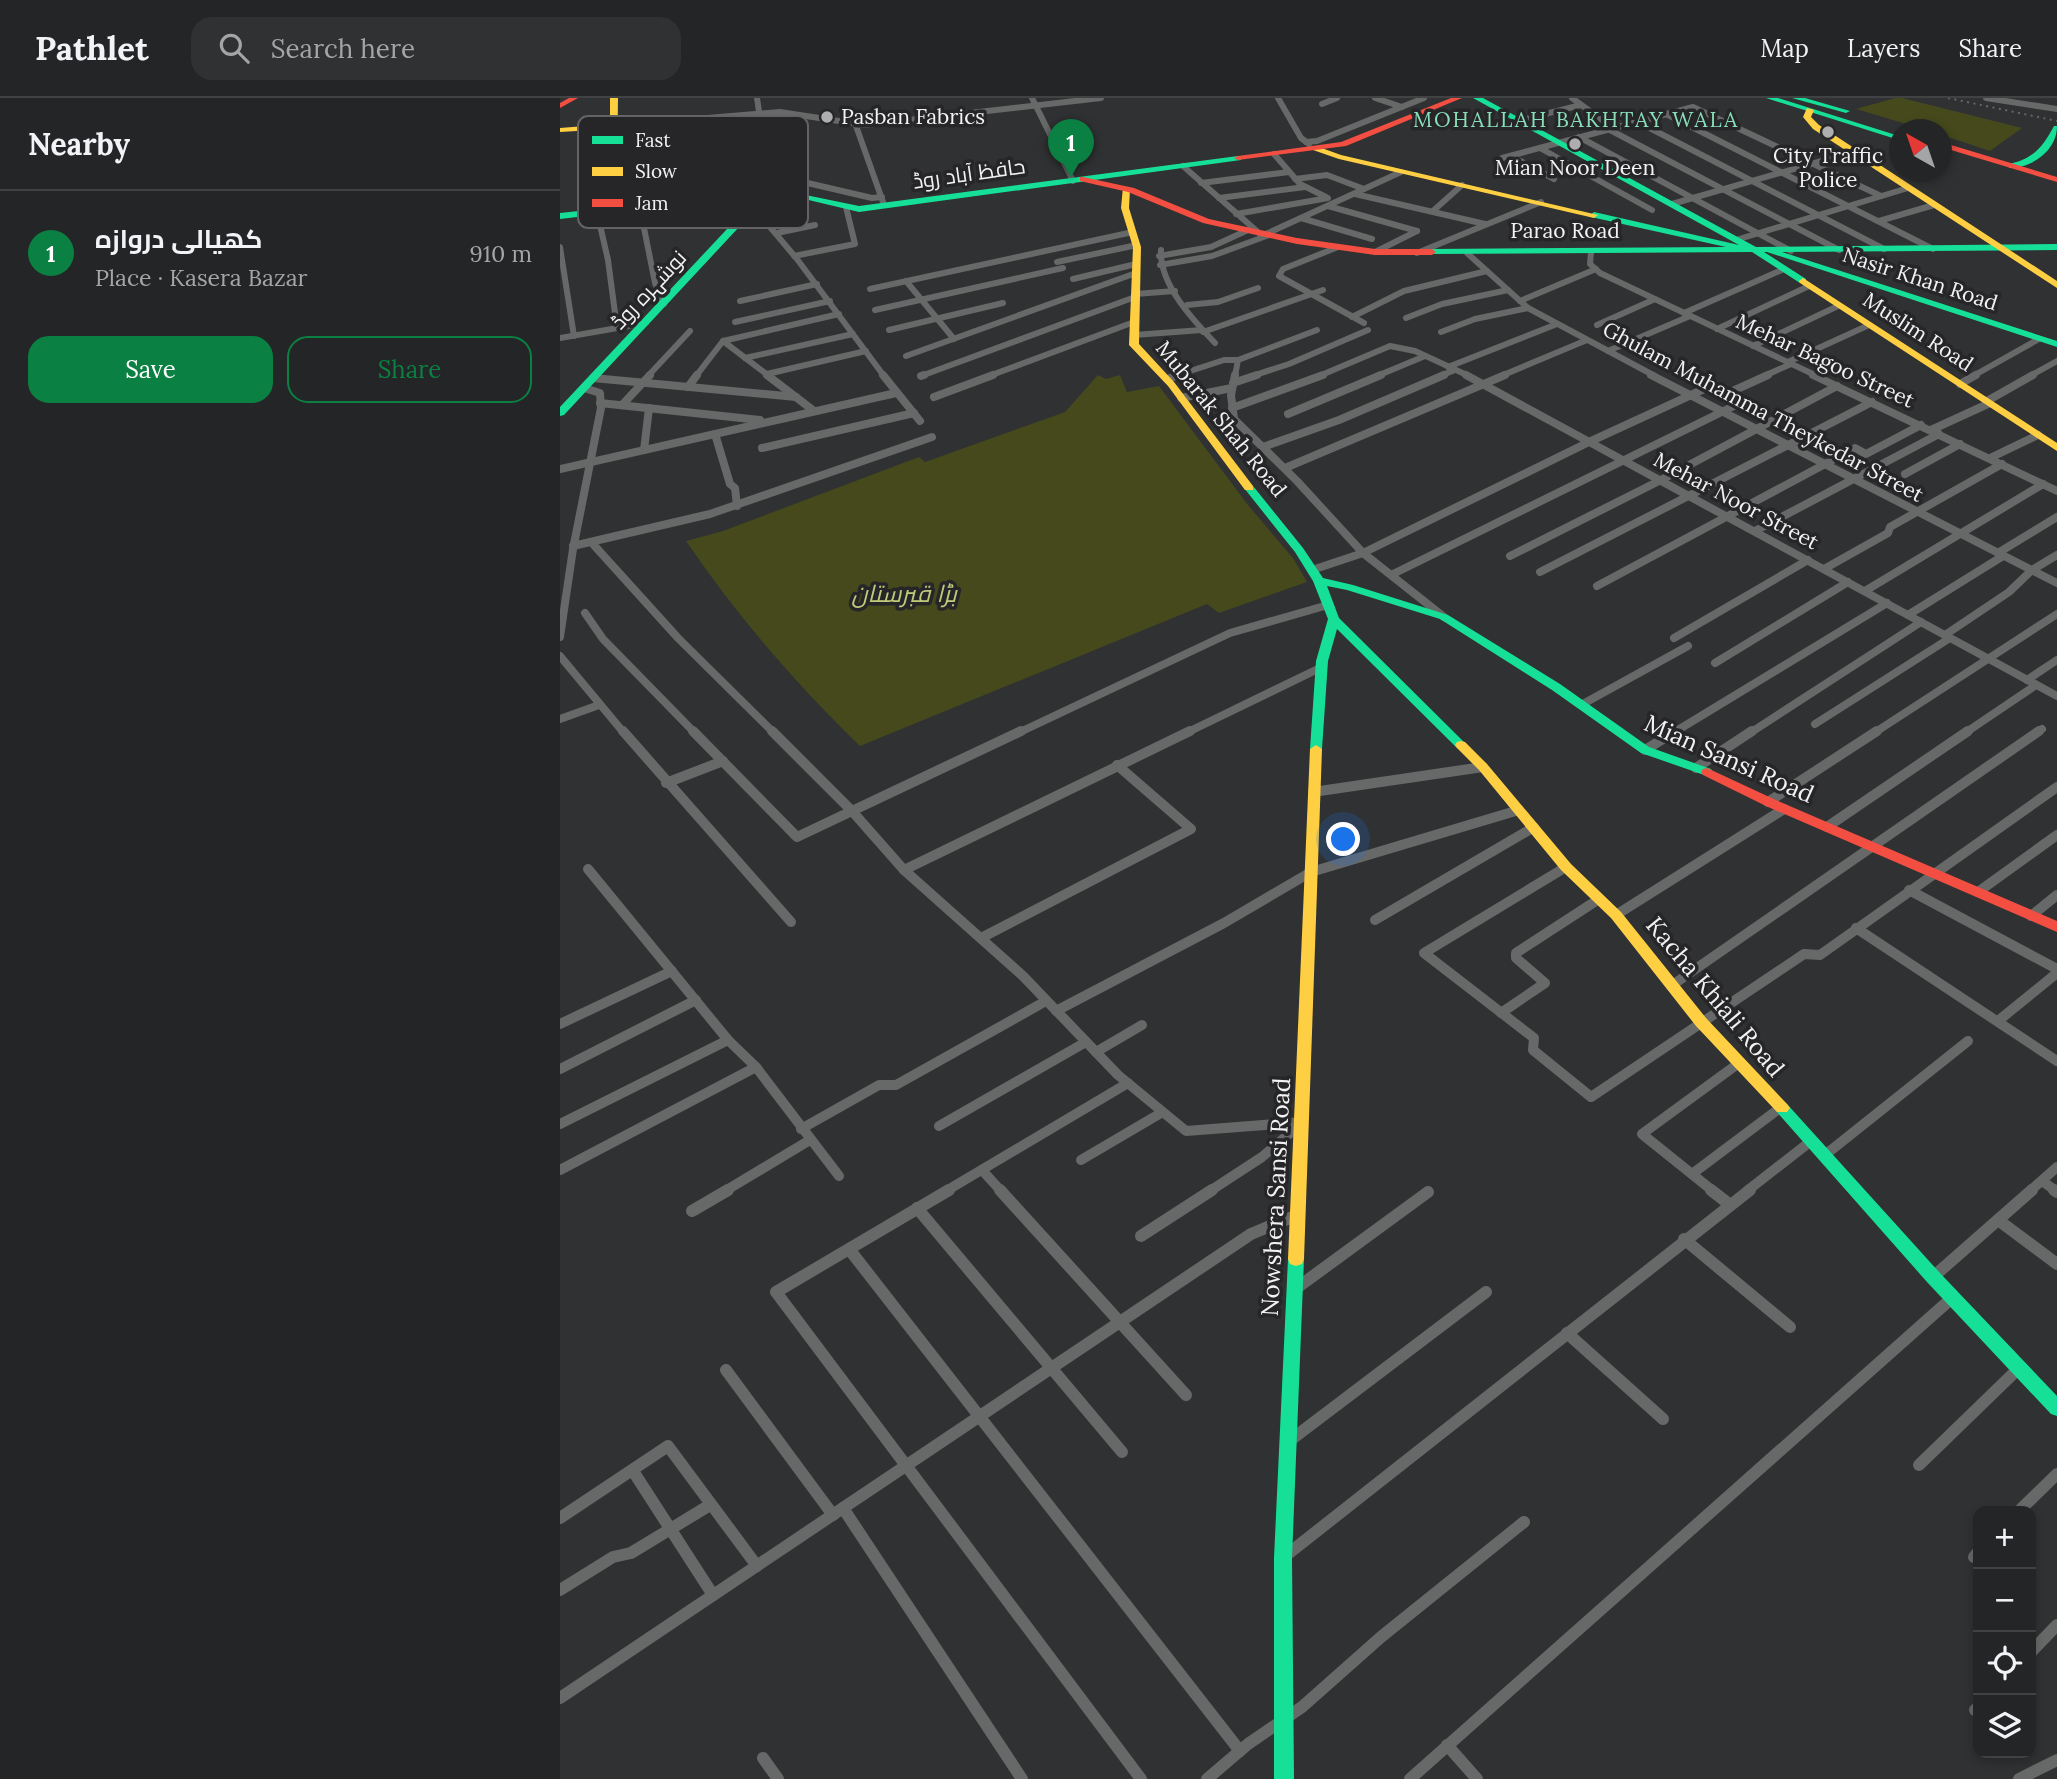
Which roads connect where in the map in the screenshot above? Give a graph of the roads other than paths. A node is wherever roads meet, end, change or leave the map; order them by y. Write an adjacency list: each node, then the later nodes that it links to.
1 (575, 98): 20 (main road)
2 (614, 98): 27 (main road)
3 (757, 98): 25 (street)
4 (1032, 98): 21 (street)
5 (1101, 98): 21 (street)
6 (1278, 98): 43 (street)
7 (1337, 98): 17 (street)
8 (1377, 98): 22 (street)
9 (1424, 98): 22 (street)
10 (1458, 98): 43 (main road, حافظ آباد روڈ)
11 (1477, 98): 32 (main road)
12 (1572, 98): 19 (street)
13 (1770, 98): 18 (main road)
14 (1784, 98): 31 (main road)
15 (1796, 98): 24 (main road)
16 (1989, 98): 23 (street)
17 (1322, 104)
18 (1809, 104): 24 (main road); 31 (main road); 46 (main road)
19 (1581, 105): 32 (street); 38 (street)
20 (560, 106)
21 (1035, 106): 34 (street); 58 (street)
22 (1402, 107): 43 (street)
23 (2057, 109)
24 (1846, 111): 35 (main road)
25 (757, 114): 28 (street); 29 (street)
26 (1666, 114): 33 (street); 51 (street); 56 (street)
27 (613, 116)
28 (733, 116)
29 (807, 116)
30 (808, 116): 34 (street)
31 (1831, 117): 40 (main road)
32 (1521, 120): 42 (main road)
33 (1638, 122): 38 (street); 61 (street)
34 (855, 123): 77 (street)
35 (1889, 126)
36 (2057, 128): 53 (main road)
37 (578, 129): 39 (main road)
38 (1611, 129): 41 (street); 70 (street)
39 (560, 130)
40 (1889, 135)
41 (1579, 137): 42 (street); 76 (street)
42 (1560, 142): 45 (street); 80 (main road)
43 (1311, 145): 47 (main road, حافظ آباد روڈ); 55 (main road)
44 (1952, 147): 53 (main road)
45 (1539, 148): 49 (street); 85 (street)
46 (1853, 152): 51 (street); 68 (main road)
47 (1274, 154): 52 (main road, حافظ آباد روڈ); 54 (street)
48 (1952, 154): 65 (main road)
49 (1511, 156): 50 (street); 59 (street)
50 (1502, 158)
51 (1812, 164): 56 (street); 72 (street)
52 (1183, 166): 58 (main road, حافظ آباد روڈ); 62 (street)
53 (2033, 169): 60 (main road)
54 (1289, 172): 57 (street); 62 (street)
55 (1401, 172): 64 (main road); 69 (street)
56 (1782, 172): 61 (street); 81 (street)
57 (1295, 179): 66 (street); 69 (street)
58 (1078, 180): 67 (main road, Parao Road); 77 (main road, حافظ آباد روڈ)
59 (1554, 180)
60 (2057, 180)
61 (1751, 181): 70 (street); 89 (street)
62 (1200, 183): 74 (street)
63 (808, 184): 77 (street)
64 (1462, 186): 79 (main road); 86 (street)
65 (2057, 186)
66 (1305, 187): 74 (street); 75 (street)
67 (1126, 188): 103 (main road, Parao Road); 105 (main road, Mubarak Shah Road)
68 (1908, 188): 72 (street); 82 (main road)
69 (1364, 189): 71 (street)
70 (1721, 190): 76 (street); 94 (street)
71 (1355, 193): 78 (street); 86 (street)
72 (1881, 196): 81 (street)
73 (808, 198): 84 (main road, حافظ آباد روڈ)
74 (1219, 198): 88 (street)
75 (1328, 198): 78 (street); 88 (street)
76 (1692, 198): 80 (street); 104 (street)
77 (883, 201): 84 (main road, حافظ آباد روڈ)
78 (1336, 202): 83 (street)
79 (1541, 202): 93 (street); 116 (main road)
80 (1672, 204): 106 (main road)
81 (1850, 205): 89 (street); 92 (street)
82 (1934, 205): 92 (street); 110 (main road)
83 (1327, 206): 91 (street); 107 (street)
84 (846, 207): 121 (street)
85 (1653, 210)
86 (1433, 211): 93 (street)
87 (578, 214): 90 (main road, حافظ آباد روڈ)
88 (1236, 214): 103 (street)
89 (1818, 215): 94 (street); 113 (street)
90 (560, 216)
91 (1301, 218): 103 (street); 107 (street)
92 (1879, 220): 112 (street)
93 (1485, 224): 119 (street)
94 (1788, 224): 104 (street); 114 (street)
95 (815, 225): 96 (street)
96 (808, 226)
97 (601, 228): 164 (street)
98 (644, 228): 149 (street)
99 (735, 228): 149 (main road, نوشہرہ روڈ)
100 (772, 228): 102 (street)
101 (801, 228): 102 (street)
102 (777, 233): 121 (street)
103 (1260, 233): 109 (main road, Parao Road); 123 (street); 123 (street)
104 (1757, 233): 106 (street); 117 (street)
105 (1135, 238): 115 (street); 122 (street); 125 (main road, Mubarak Shah Road)
106 (1736, 240): 116 (main road)
107 (1374, 245): 109 (main road, Parao Road); 119 (main road, Parao Road)
108 (560, 247): 129 (street)
109 (1338, 247): 141 (street)
110 (1999, 247): 111 (main road, Parao Road); 112 (main road, Parao Road); 133 (main road)
111 (2057, 247)
112 (1933, 248): 113 (main road, Parao Road)
113 (1884, 249): 114 (main road, Parao Road)
114 (1839, 250): 117 (main road, Parao Road)
115 (1045, 251): 122 (street); 131 (street)
116 (1764, 251): 117 (main road, Parao Road); 118 (main road, Parao Road); 127 (main road, Muslim Road); 176 (main road, Nasir Khan Road)
117 (1791, 251)
118 (1591, 252): 120 (main road, Parao Road); 126 (street)
119 (1417, 253): 120 (main road, Parao Road)
120 (1467, 253): 128 (street, Ghulam Muhamma Theykedar Street)
121 (794, 256): 132 (street)
122 (1057, 262): 124 (street)
123 (1160, 265): 137 (street)
124 (1063, 268): 130 (street); 144 (street)
125 (1136, 269): 130 (street); 140 (street); 142 (main road, Mubarak Shah Road)
126 (1596, 269): 143 (street, Mehar Bagoo Street); 147 (street)
127 (1784, 269): 134 (main road, Muslim Road); 155 (street)
128 (1487, 271): 139 (street, Ghulam Muhamma Theykedar Street); 156 (street)
129 (563, 278): 173 (street)
130 (1073, 279): 140 (street)
131 (905, 281): 136 (street); 144 (street)
132 (817, 284): 145 (street); 146 (street)
133 (2057, 285)
134 (1809, 286): 151 (main road, Muslim Road); 166 (street)
135 (1258, 288): 150 (street)
136 (870, 289)
137 (1175, 290): 142 (street); 150 (street)
138 (1323, 290): 141 (street)
139 (1508, 290): 147 (street, Ghulam Muhamma Theykedar Street); 157 (street)
140 (1085, 292): 175 (street)
141 (1310, 294): 156 (street); 170 (street)
142 (1135, 296): 165 (main road, Mubarak Shah Road); 192 (street)
143 (1656, 299): 155 (street, Mehar Bagoo Street); 162 (street)
144 (922, 300): 153 (street); 158 (street)
145 (740, 301)
146 (830, 301): 154 (street); 159 (street)
147 (1520, 301): 152 (street, Ghulam Muhamma Theykedar Street)
148 (1003, 303): 158 (street)
149 (664, 304): 160 (main road, نوشہرہ روڈ)
150 (1186, 305): 170 (street)
151 (1838, 306): 163 (main road, Muslim Road); 181 (street)
152 (1528, 308): 161 (street, Ghulam Muhamma Theykedar Street); 171 (street)
153 (875, 310)
154 (839, 314): 172 (street); 178 (street)
155 (1687, 314): 166 (street, Mehar Bagoo Street); 183 (street)
156 (1352, 317): 198 (street)
157 (1406, 318)
158 (937, 319): 167 (street); 175 (street)
159 (734, 322)
160 (646, 323): 164 (street); 195 (main road, نوشہرہ روڈ)
161 (1557, 324): 177 (street, Ghulam Muhamma Theykedar Street); 190 (street)
162 (1597, 325)
163 (1869, 325): 189 (street); 197 (main road, Muslim Road)
164 (617, 328): 173 (street)
165 (1134, 329): 170 (street); 193 (main road, Mubarak Shah Road); 206 (street)
166 (1717, 329): 181 (street, Mehar Bagoo Street)
167 (889, 330)
168 (1317, 330): 187 (street)
169 (690, 331): 194 (street)
170 (1203, 331): 179 (street)
171 (1441, 332)
172 (853, 334): 182 (street); 186 (street)
173 (574, 336): 174 (street)
174 (560, 338)
175 (954, 339): 184 (street)
176 (2039, 339): 180 (main road, Nasir Khan Road); 197 (street)
177 (1587, 340): 183 (street, Ghulam Muhamma Theykedar Street); 199 (street)
178 (723, 341): 186 (street); 201 (street)
179 (1215, 343)
180 (2057, 344)
181 (1753, 346): 189 (street, Mehar Bagoo Street)
182 (866, 351): 191 (street); 203 (street)
183 (1608, 351): 204 (street, Ghulam Muhamma Theykedar Street)
184 (906, 356)
185 (1426, 356): 190 (street, Mehar Noor Street); 214 (street, Mehar Noor Street); 219 (street)
186 (746, 358): 191 (street)
187 (1238, 360): 193 (street); 198 (street)
188 (2057, 361): 210 (street)
189 (1790, 363): 200 (street, Mehar Bagoo Street); 202 (street)
190 (1452, 368): 199 (street, Mehar Noor Street); 232 (street)
191 (767, 374): 205 (street)
192 (921, 376)
193 (1167, 379): 207 (main road, Mubarak Shah Road)
194 (643, 382): 195 (street); 201 (street); 212 (street)
195 (589, 383): 211 (street); 217 (main road, نوشہرہ روڈ)
196 (1715, 384): 204 (street)
197 (1961, 384): 210 (main road, Muslim Road)
198 (1232, 385): 207 (street); 214 (street)
199 (1482, 385): 228 (street, Mehar Noor Street); 240 (street)
200 (1837, 386): 209 (street, Mehar Bagoo Street); 223 (street)
201 (688, 387): 205 (street)
202 (1735, 390)
203 (896, 393): 215 (street); 218 (street)
204 (1690, 396): 216 (street, Ghulam Muhamma Theykedar Street); 228 (street)
205 (796, 397): 215 (street)
206 (934, 397)
207 (1181, 398): 265 (main road, Mubarak Shah Road)
208 (1746, 400): 216 (street)
209 (1872, 402): 222 (street, Mehar Bagoo Street); 230 (street)
210 (1988, 402): 224 (street); 226 (main road, Muslim Road)
211 (600, 403): 212 (street); 237 (street)
212 (622, 405): 213 (street)
213 (649, 408): 220 (street); 234 (street)
214 (1232, 408): 232 (street)
215 (814, 411): 220 (street)
216 (1722, 412): 223 (street, Ghulam Muhamma Theykedar Street); 236 (street)
217 (560, 413)
218 (914, 413): 221 (street); 233 (street)
219 (1288, 414)
220 (770, 421): 225 (street)
221 (920, 421)
222 (1921, 425): 224 (street, Mehar Bagoo Street); 239 (street)
223 (1754, 429): 230 (street, Ghulam Muhamma Theykedar Street); 243 (street)
224 (1935, 432): 229 (street, Mehar Bagoo Street); 244 (street)
225 (715, 434): 234 (street); 248 (street)
226 (2038, 435): 231 (main road, Muslim Road); 235 (street)
227 (932, 437): 248 (street)
228 (1589, 442): 236 (street, Mehar Noor Street); 256 (street)
229 (1960, 444): 235 (street, Mehar Bagoo Street); 242 (street)
230 (1784, 445): 239 (street, Ghulam Muhamma Theykedar Street); 247 (street)
231 (2056, 446)
232 (1263, 447): 240 (street)
233 (762, 448)
234 (644, 450): 237 (street)
235 (1990, 458): 238 (street, Mehar Bagoo Street)
236 (1623, 460): 243 (street, Mehar Noor Street); 264 (street)
237 (590, 462): 241 (street); 255 (street)
238 (2002, 464): 245 (street, Mehar Bagoo Street); 249 (street)
239 (1824, 465): 244 (street, Ghulam Muhamma Theykedar Street); 250 (street)
240 (1285, 468): 256 (street)
241 (560, 469)
242 (1905, 474)
243 (1661, 480): 247 (street, Mehar Noor Street); 259 (street)
244 (1853, 480): 249 (street, Ghulam Muhamma Theykedar Street); 252 (street)
245 (2043, 484): 246 (street, Mehar Bagoo Street); 253 (street)
246 (2057, 491)
247 (1688, 495): 250 (street, Mehar Noor Street); 263 (street)
248 (737, 506): 254 (street)
249 (1916, 512): 253 (street, Ghulam Muhamma Theykedar Street); 261 (street)
250 (1726, 516): 252 (street, Mehar Noor Street); 268 (street)
251 (2057, 517): 257 (street)
252 (1755, 531): 260 (street, Mehar Noor Street)
253 (1960, 534): 257 (street, Ghulam Muhamma Theykedar Street); 269 (street)
254 (592, 543): 255 (street); 305 (street)
255 (573, 546): 278 (street)
256 (1363, 553): 264 (street); 265 (street)
257 (2001, 554): 262 (street, Ghulam Muhamma Theykedar Street); 274 (street)
258 (2057, 555): 262 (street)
259 (1510, 556)
260 (1808, 560): 261 (street, Mehar Noor Street); 279 (street)
261 (1824, 569): 266 (street, Mehar Noor Street)
262 (2032, 570): 267 (street, Ghulam Muhamma Theykedar Street); 277 (street)
263 (1540, 572)
264 (1393, 574): 275 (street)
265 (1316, 575): 271 (main road, Mubarak Shah Road); 275 (main road, Mian Sansi Road)
266 (1848, 582): 269 (street, Mehar Noor Street); 284 (street)
267 (2057, 583)
268 (1597, 586)
269 (1865, 591): 270 (street, Mehar Noor Street)
270 (1886, 603): 274 (street, Mehar Noor Street); 294 (street)
271 (1331, 612): 285 (main road, Nowshera Sansi Road); 297 (main road, Kacha Khiali Road); 305 (street)
272 (585, 613): 295 (street)
273 (2057, 614): 282 (street)
274 (1908, 615): 276 (street, Mehar Noor Street)
275 (1444, 617): 290 (main road, Mian Sansi Road)
276 (1921, 622): 277 (street, Mehar Noor Street); 298 (street)
277 (1947, 636): 282 (street, Mehar Noor Street); 292 (street)
278 (560, 637)
279 (1674, 638)
280 (1688, 646): 290 (street)
281 (560, 656): 289 (street)
282 (1988, 659): 286 (street, Mehar Noor Street); 302 (street)
283 (2057, 660): 286 (street)
284 (1715, 663)
285 (1322, 667): 296 (street); 301 (main road, Nowshera Sansi Road)
286 (2027, 680): 287 (street, Mehar Noor Street)
287 (2036, 685): 288 (street, Mehar Noor Street); 307 (street)
288 (2057, 696)
289 (598, 705): 291 (street); 299 (street)
290 (1581, 705): 294 (main road, Mian Sansi Road)
291 (560, 719)
292 (1815, 724)
293 (2042, 729): 309 (street)
294 (1645, 750): 298 (main road, Mian Sansi Road)
295 (723, 761): 299 (street); 305 (street)
296 (1116, 765): 312 (street); 325 (street)
297 (1483, 767): 301 (street); 304 (main road, Kacha Khiali Road)
298 (1696, 768): 302 (main road, Mian Sansi Road)
299 (666, 783): 322 (street)
300 (2057, 787): 314 (street)
301 (1313, 792): 313 (main road, Nowshera Sansi Road)
302 (1768, 802): 303 (main road, Mian Sansi Road)
303 (1784, 809): 307 (main road, Mian Sansi Road); 319 (street)
304 (1519, 810): 306 (main road, Kacha Khiali Road); 313 (street)
305 (852, 811): 312 (street)
306 (1534, 827): 310 (main road, Kacha Khiali Road); 321 (street)
307 (1827, 827): 309 (main road, Mian Sansi Road)
308 (2057, 835): 316 (street)
309 (1873, 847): 314 (main road, Mian Sansi Road); 328 (street)
310 (1566, 867): 318 (main road, Kacha Khiali Road); 332 (street)
311 (588, 869): 326 (street)
312 (904, 870): 325 (street)
313 (1311, 872): 331 (street); 348 (main road, Nowshera Sansi Road)
314 (1935, 873): 315 (street); 316 (main road, Mian Sansi Road)
315 (1909, 890): 324 (street); 327 (street)
316 (1978, 892): 320 (main road, Mian Sansi Road)
317 (2057, 895): 320 (street)
318 (1599, 899): 319 (main road, Kacha Khiali Road); 332 (street)
319 (1616, 915): 328 (main road, Kacha Khiali Road)
320 (2031, 915): 323 (main road, Mian Sansi Road)
321 (1374, 920)
322 (791, 922)
323 (2057, 927)
324 (1856, 929): 333 (street); 334 (street)
325 (981, 938): 330 (street)
326 (672, 971): 329 (street); 335 (street)
327 (2057, 971): 333 (street)
328 (1671, 986): 334 (main road, Kacha Khiali Road)
329 (696, 1000): 337 (street); 344 (street)
330 (1046, 1001): 331 (street); 351 (street)
331 (1056, 1011): 339 (street)
332 (1501, 1013): 334 (street)
333 (1998, 1021): 341 (street)
334 (1701, 1022): 342 (main road, Kacha Khiali Road)
335 (560, 1024)
336 (1142, 1025): 340 (street)
337 (729, 1040): 343 (street); 349 (street)
338 (1968, 1041): 354 (street)
339 (1086, 1042): 340 (street); 350 (street)
340 (1096, 1052): 345 (street)
341 (2057, 1061)
342 (1739, 1063): 346 (main road, Kacha Khiali Road); 359 (street)
343 (756, 1067): 351 (street); 357 (street)
344 (560, 1069)
345 (1128, 1083): 347 (street); 358 (street)
346 (1780, 1108): 353 (main road, Kacha Khiali Road); 359 (street)
347 (1161, 1113): 348 (street); 355 (street)
348 (1303, 1122): 367 (main road, Nowshera Sansi Road); 369 (street)
349 (560, 1124)
350 (939, 1126)
351 (801, 1129): 352 (street)
352 (810, 1140): 360 (street); 366 (street)
353 (1811, 1141): 354 (main road, Kacha Khiali Road); 364 (street)
354 (1825, 1155): 373 (main road, Kacha Khiali Road)
355 (1081, 1160)
356 (2057, 1167): 361 (street)
357 (560, 1170)
358 (982, 1170): 365 (street); 377 (street)
359 (1692, 1174): 364 (street)
360 (839, 1176)
361 (2042, 1181): 363 (street); 368 (street)
362 (1428, 1192): 374 (street)
363 (2057, 1192)
364 (1729, 1204): 370 (street)
365 (917, 1208): 371 (street); 380 (street)
366 (692, 1211)
367 (1297, 1215): 374 (main road, Nowshera Sansi Road); 377 (street)
368 (1998, 1220): 372 (street); 373 (street)
369 (1141, 1236)
370 (1684, 1240): 378 (street); 379 (street)
371 (849, 1249): 385 (street); 389 (street)
372 (2057, 1264)
373 (1933, 1277): 376 (main road, Kacha Khiali Road)
374 (1293, 1290): 387 (main road, Nowshera Sansi Road)
375 (1486, 1292): 387 (street)
376 (1952, 1298): 381 (main road, Kacha Khiali Road); 407 (street)
377 (1120, 1322): 380 (street); 383 (street)
378 (1790, 1327)
379 (1567, 1333): 386 (street); 399 (street)
380 (1051, 1368): 385 (street); 388 (street)
381 (2018, 1369): 384 (main road, Kacha Khiali Road); 390 (street)
382 (726, 1370): 395 (street)
383 (1186, 1395)
384 (2057, 1408)
385 (979, 1417): 389 (street); 408 (street)
386 (1663, 1419)
387 (1287, 1443): 399 (main road, Nowshera Sansi Road)
388 (1122, 1452)
389 (906, 1465): 395 (street); 413 (street)
390 (1919, 1465)
391 (633, 1471): 393 (street); 396 (street); 398 (street)
392 (2057, 1474): 394 (street)
393 (710, 1505): 398 (street); 400 (street)
394 (2024, 1506)
395 (838, 1511): 400 (street); 412 (street)
396 (560, 1518)
397 (1524, 1522): 406 (street)
398 (670, 1528): 401 (street); 402 (street)
399 (1283, 1558): 406 (main road, Nowshera Sansi Road)
400 (757, 1566): 402 (street)
401 (560, 1590)
402 (713, 1595): 405 (street)
403 (2057, 1625): 404 (street)
404 (2036, 1647)
405 (560, 1698)
406 (1283, 1720): 408 (street); 415 (main road, Nowshera Sansi Road)
407 (1447, 1745): 416 (street); 417 (street)
408 (1240, 1751): 414 (street)
409 (764, 1758): 411 (street)
410 (2057, 1760): 418 (street)
411 (778, 1779)
412 (1022, 1779)
413 (1141, 1779)
414 (1207, 1779)
415 (1284, 1779)
416 (1410, 1779)
417 (1477, 1779)
418 (2018, 1779)

